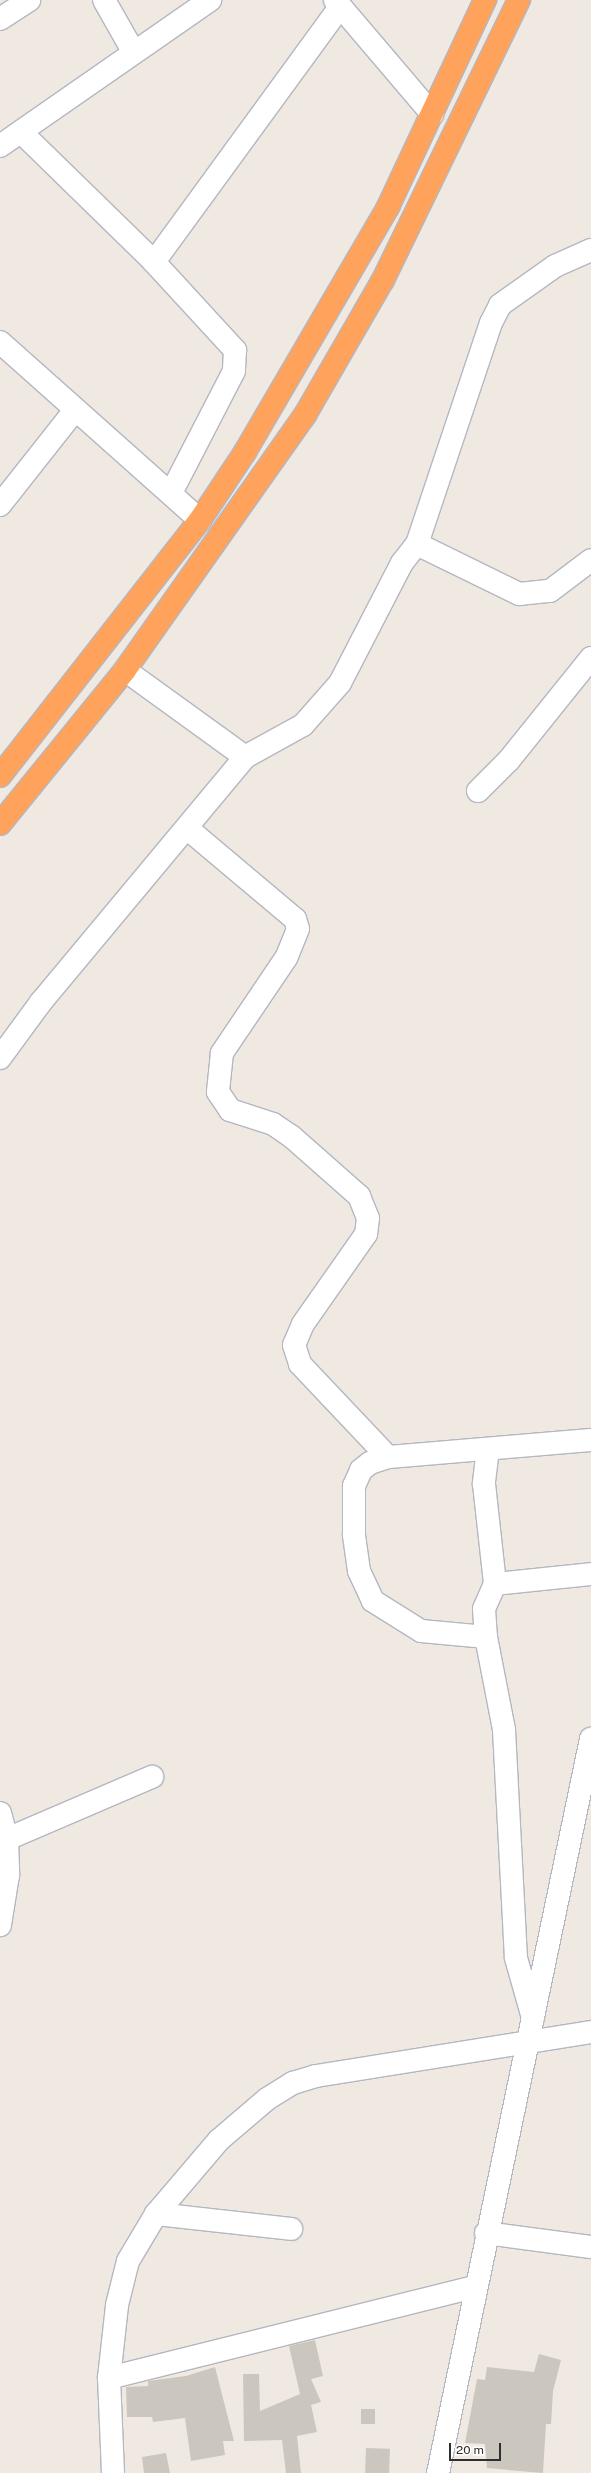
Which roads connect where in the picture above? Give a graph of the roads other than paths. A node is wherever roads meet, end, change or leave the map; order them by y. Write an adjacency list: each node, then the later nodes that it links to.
1 (29, 0): 7 (street)
2 (104, 0): 8 (street)
3 (210, 0): 8 (street)
4 (485, 0): 9 (highway)
5 (519, 0): 22 (highway)
6 (338, 3): 9 (street); 13 (street)
7 (0, 19)
8 (133, 51): 10 (street)
9 (432, 114): 18 (highway)
10 (21, 132): 11 (street); 13 (street)
11 (0, 146)
12 (591, 250): 19 (street)
13 (154, 262): 16 (street)
14 (0, 342): 15 (street)
15 (75, 410): 16 (street); 17 (street)
16 (172, 491): 18 (street)
17 (4, 493)
18 (200, 520): 24 (highway)
19 (417, 544): 20 (street); 23 (street)
20 (590, 564)
21 (591, 658): 25 (street)
22 (125, 670): 23 (street); 26 (highway)
23 (245, 757): 27 (street)
24 (0, 776)
25 (478, 791)
26 (0, 824)
27 (188, 829): 28 (street); 31 (street)
28 (0, 1058)
29 (591, 1440): 30 (street)
30 (488, 1448): 31 (street); 33 (street)
31 (388, 1458): 34 (street)
32 (591, 1574): 33 (street)
33 (495, 1584): 34 (street)
34 (486, 1637): 41 (street)
35 (591, 1739): 38 (street)
36 (152, 1777): 39 (street)
37 (0, 1813): 39 (street)
38 (584, 1818): 41 (street)
39 (7, 1839): 40 (street)
40 (0, 1925)
41 (534, 2022): 43 (street)
42 (591, 2032): 43 (street)
43 (530, 2043): 44 (street); 46 (street)
44 (156, 2214): 45 (street); 49 (street)
45 (291, 2229)
46 (486, 2234): 47 (street); 48 (street)
47 (591, 2247)
48 (475, 2287): 49 (street); 51 (street)
49 (109, 2378): 50 (street)
50 (113, 2473)
51 (438, 2473)

